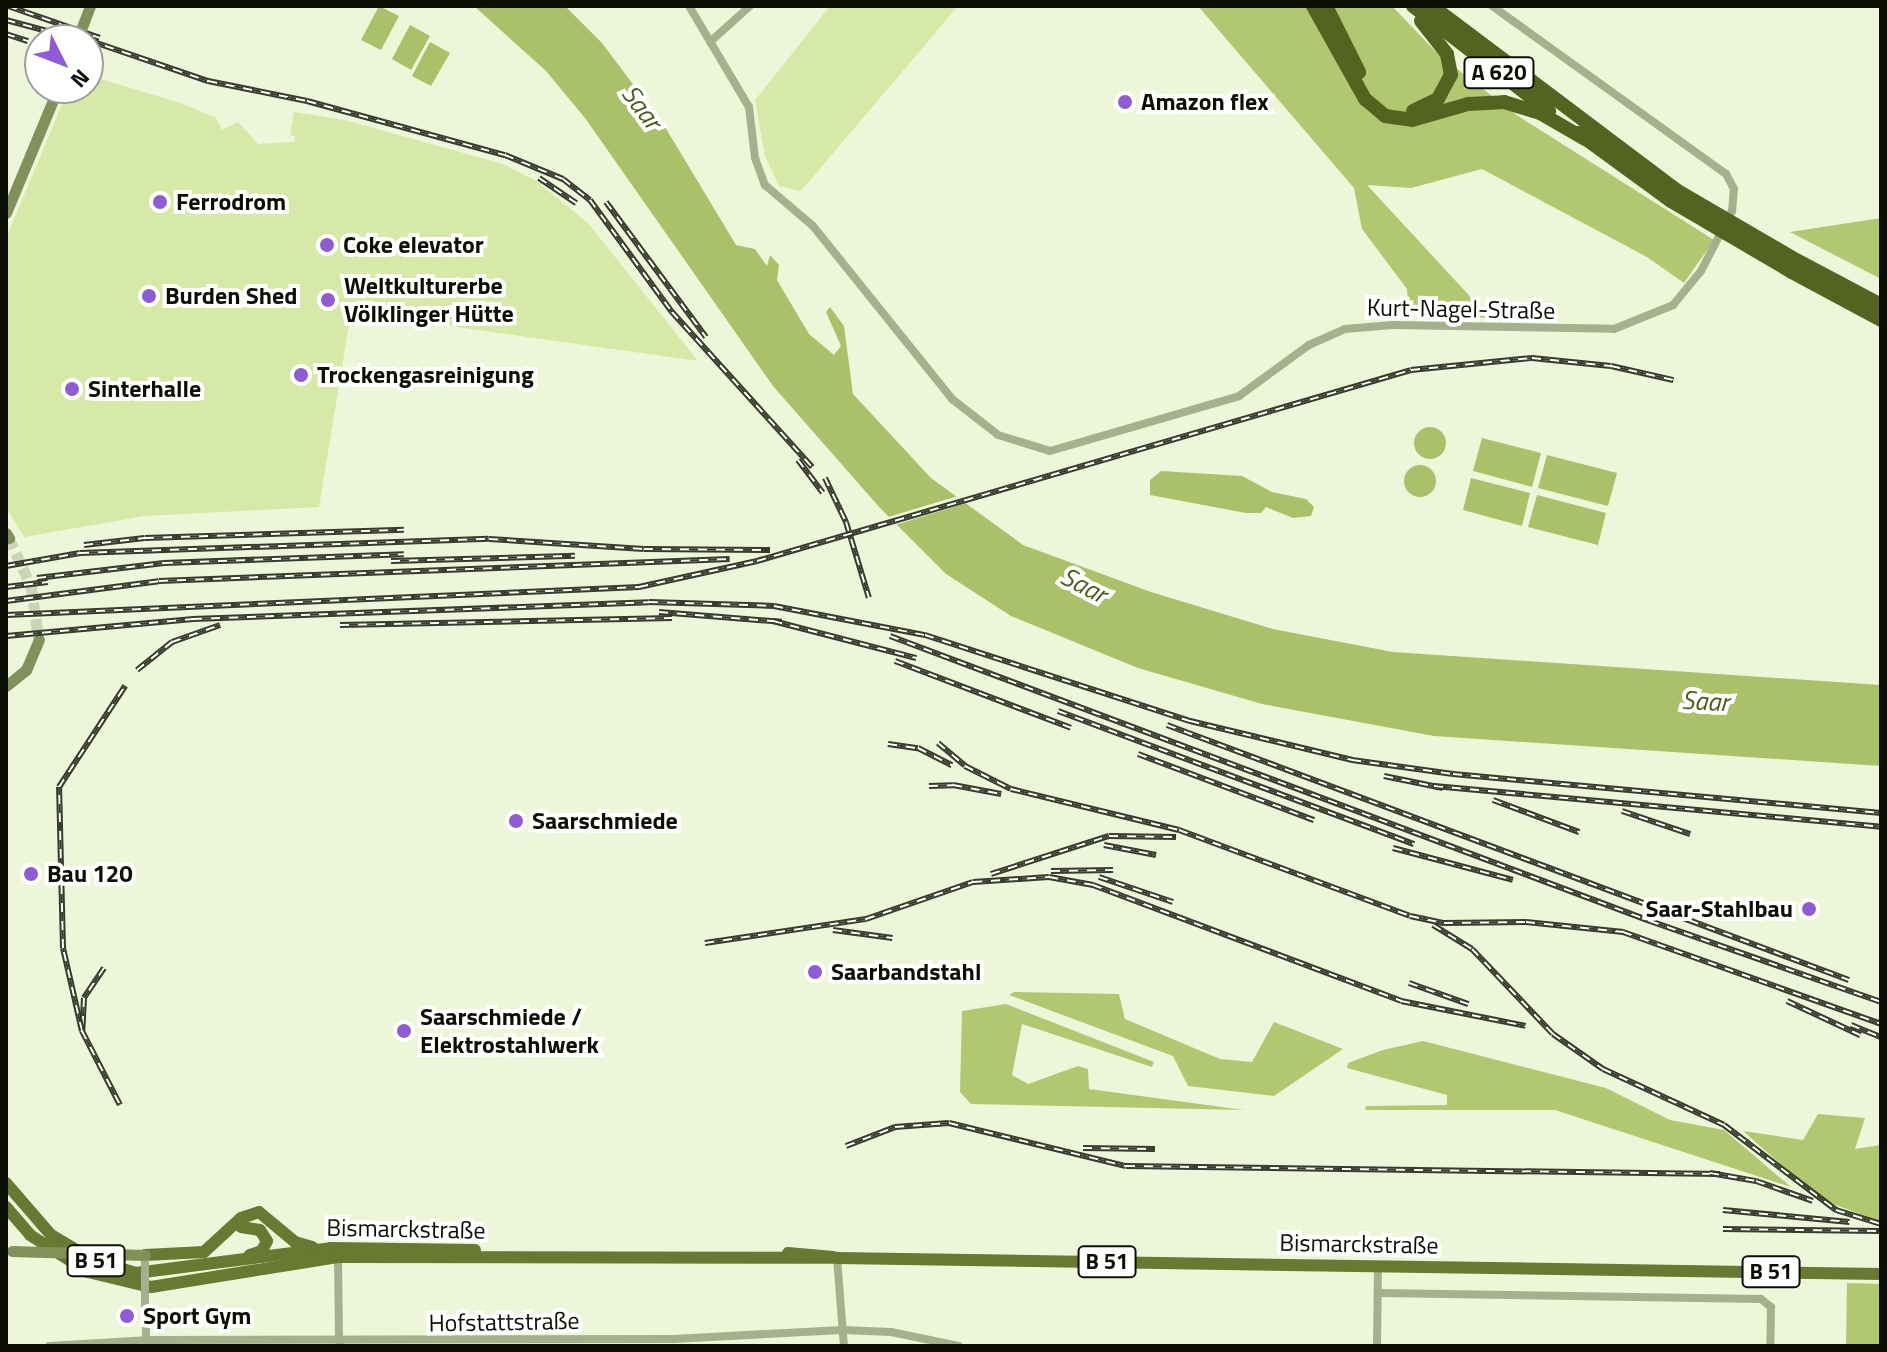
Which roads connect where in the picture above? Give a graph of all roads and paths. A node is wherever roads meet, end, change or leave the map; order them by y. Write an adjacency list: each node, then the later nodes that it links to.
1 (689, 6): 9 (street)
2 (750, 6): 9 (street)
3 (1313, 6): 11 (highway)
4 (1326, 6): 5 (highway)
5 (1407, 6)
6 (1413, 6): 11 (highway, A 620)
7 (1432, 6): 12 (highway, A 620)
8 (1492, 6): 9 (street, Kurt-Nagel-Straße)
9 (710, 42)
10 (51, 104): 13 (main road)
11 (1585, 139): 12 (highway, A 620)
12 (1674, 195): 14 (highway, A 620, bridge)
13 (6, 213)
14 (1795, 267): 15 (highway, A 620); 16 (highway, A 620)
15 (1881, 305)
16 (1881, 320)
17 (39, 640): 18 (main road)
18 (6, 686)
19 (6, 1183): 29 (main road, B 51)
20 (6, 1207): 27 (main road, B 51)
21 (235, 1230): 22 (main road); 24 (main road); 27 (main road); 29 (main road)
22 (319, 1249): 26 (main road, Bismarckstraße / B 51); 27 (main road, Bismarckstraße / B 51)
23 (9, 1250): 24 (main road, bridge)
24 (145, 1255): 34 (street, bridge)
25 (338, 1257): 26 (main road, Bismarckstraße / B 51); 27 (main road, Bismarckstraße / B 51); 35 (street)
26 (538, 1257): 28 (main road, Bismarckstraße / B 51)
27 (282, 1258): 29 (main road, B 51)
28 (837, 1258): 30 (main road, Bismarckstraße / B 51); 33 (street)
29 (215, 1266)
30 (1378, 1266): 31 (main road, Bismarckstraße / B 51); 32 (street)
31 (1881, 1274)
32 (1378, 1293): 41 (street); 42 (street, Bismarckstraße)
33 (842, 1330): 37 (street, Hofstattstraße); 39 (street); 40 (street, Hofstattstraße)
34 (149, 1342): 35 (street, Hofstattstraße); 38 (street, Hofstattstraße)
35 (339, 1343): 36 (street, Hofstattstraße)
36 (398, 1344): 37 (street, Hofstattstraße)
37 (544, 1344)
38 (49, 1346)
39 (844, 1346)
40 (959, 1346)
41 (1377, 1346)
42 (1770, 1346)

